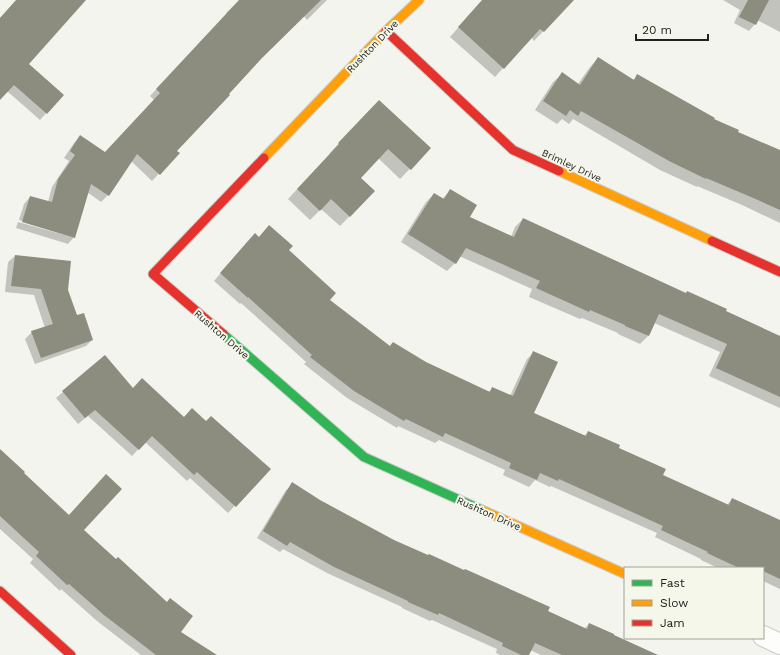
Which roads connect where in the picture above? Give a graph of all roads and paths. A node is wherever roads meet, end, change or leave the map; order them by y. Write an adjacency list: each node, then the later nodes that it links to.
1 (419, 0): 2 (street, Rushton Drive)
2 (386, 31): 3 (street, Brimley Drive); 4 (street, Rushton Drive)
3 (780, 272)
4 (624, 574)
5 (0, 591): 8 (street)
6 (764, 636): 7 (street)
7 (780, 644)
8 (71, 655)

